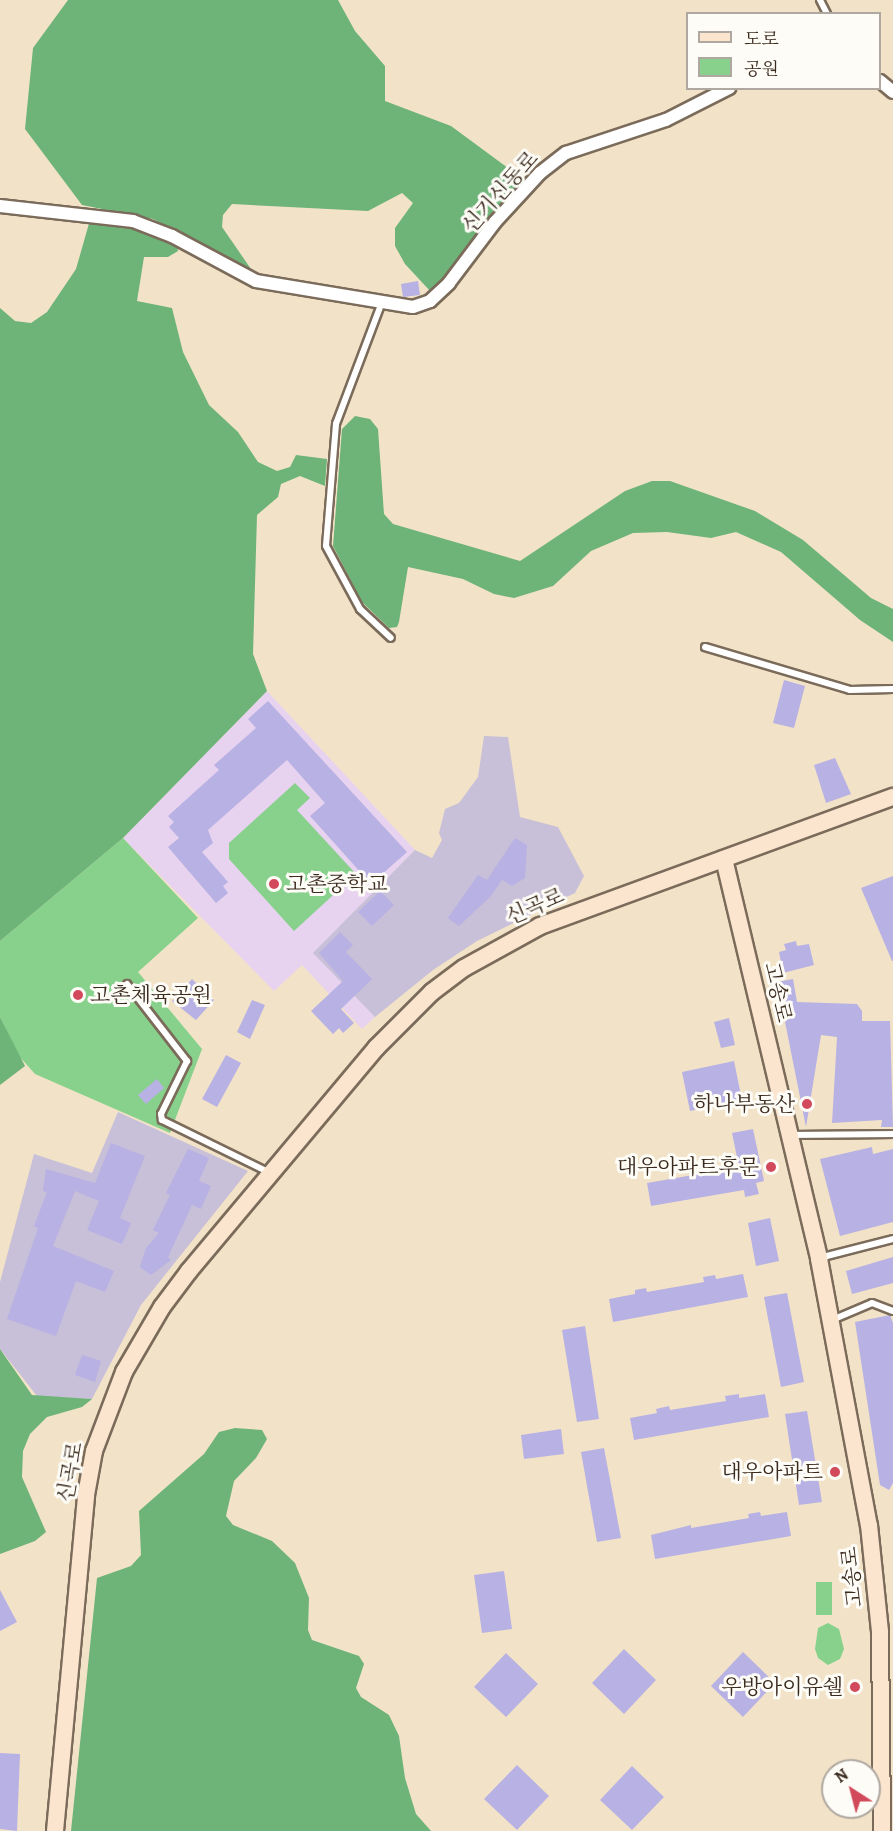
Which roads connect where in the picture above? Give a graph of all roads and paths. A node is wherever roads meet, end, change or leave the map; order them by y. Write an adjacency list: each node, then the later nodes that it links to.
1 (881, 83): 3 (street)
2 (725, 90): 5 (street, 신기신동로)
3 (893, 92)
4 (0, 206): 5 (street, 신기신동로)
5 (382, 302): 6 (lane)
6 (391, 638)
7 (705, 647): 8 (lane)
8 (893, 689)
9 (893, 797): 10 (street, 신곡로)
10 (724, 859): 13 (street, 고송로); 14 (street, 신곡로)
11 (127, 984): 14 (lane)
12 (893, 1134): 13 (lane)
13 (789, 1135): 16 (street, 고송로)
14 (270, 1173): 21 (street, 신곡로)
15 (893, 1239): 16 (lane)
16 (819, 1258): 18 (street, 고송로)
17 (893, 1311): 18 (lane)
18 (832, 1321): 19 (street, 고송로)
19 (886, 1630): 20 (street, 고송로)
20 (887, 1759): 22 (street, 고송로)
21 (55, 1831)
22 (882, 1831)

